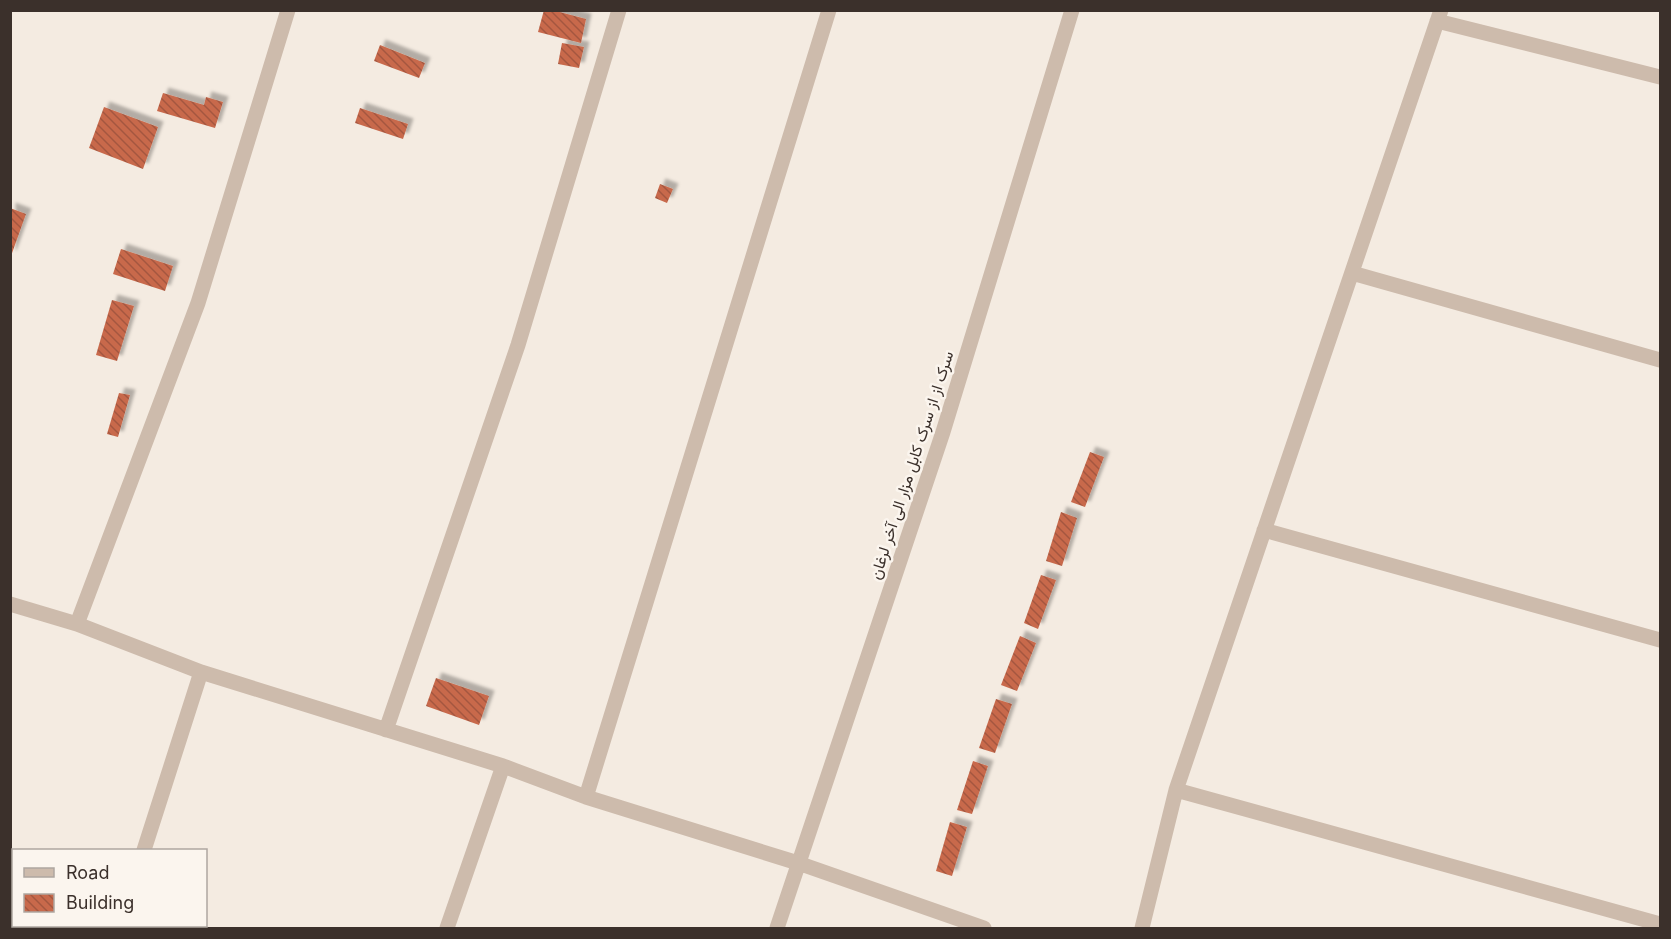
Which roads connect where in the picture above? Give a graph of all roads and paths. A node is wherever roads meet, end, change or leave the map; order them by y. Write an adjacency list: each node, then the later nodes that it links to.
1 (288, 10): 11 (street)
2 (619, 10): 14 (street)
3 (829, 10): 17 (street)
4 (1072, 10): 19 (street, سرک از از سرک کابل مزار الی آخر لرغان)
5 (1439, 16): 6 (street); 7 (street)
6 (1660, 77)
7 (1352, 273): 8 (street); 9 (street)
8 (1660, 360)
9 (1264, 530): 12 (street); 16 (street)
10 (10, 604): 11 (street)
11 (77, 624): 13 (street)
12 (1660, 640)
13 (201, 672): 14 (street); 18 (street)
14 (386, 730): 15 (street)
15 (503, 766): 17 (street); 21 (street)
16 (1176, 790): 20 (street); 24 (street)
17 (586, 797): 19 (street)
18 (144, 849)
19 (798, 863): 22 (street, سرک از از سرک کابل مزار الی آخر لرغان); 23 (street)
20 (1660, 924)
21 (447, 928)
22 (777, 928)
23 (984, 928)
24 (1142, 928)

